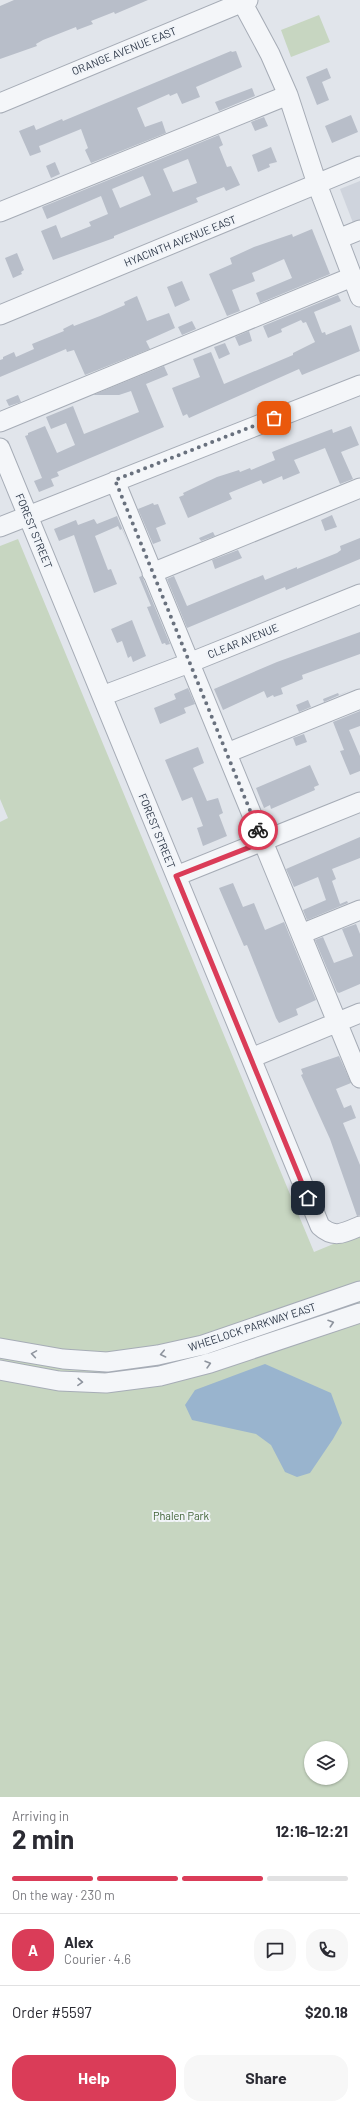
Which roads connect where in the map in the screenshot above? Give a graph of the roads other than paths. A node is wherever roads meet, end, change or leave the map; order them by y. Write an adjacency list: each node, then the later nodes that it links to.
1 (243, 1): 2 (street); 3 (street, ORANGE AVENUE EAST)
2 (288, 95): 5 (street); 6 (street)
3 (0, 103)
4 (360, 166): 5 (street, HYACINTH AVENUE EAST)
5 (317, 184): 8 (street); 11 (street, HYACINTH AVENUE EAST)
6 (0, 212)
7 (360, 230): 8 (street)
8 (338, 239): 9 (street)
9 (352, 277): 10 (street); 13 (street)
10 (360, 297)
11 (0, 315)
12 (360, 384): 15 (street)
13 (0, 422)
14 (0, 448): 17 (street, FOREST STREET)
15 (115, 480): 17 (street); 19 (street)
16 (360, 488): 19 (street)
17 (28, 516): 18 (street); 22 (street, FOREST STREET)
18 (0, 527)
19 (152, 573): 21 (street)
20 (360, 594): 21 (street, CLEAR AVENUE)
21 (189, 663): 22 (street, CLEAR AVENUE); 24 (street)
22 (102, 696): 27 (street, FOREST STREET)
23 (360, 699): 24 (street)
24 (227, 753): 26 (street)
25 (360, 802): 26 (street)
26 (263, 842): 27 (street); 29 (street)
27 (176, 876): 32 (street, FOREST STREET)
28 (360, 910): 29 (street)
29 (301, 934): 31 (street)
30 (360, 1013): 31 (street)
31 (337, 1022): 32 (street); 33 (street)
32 (251, 1058): 34 (street, FOREST STREET)
33 (360, 1078)
34 (360, 1226)
35 (360, 1291): 37 (street, WHEELOCK PARKWAY EAST, one-way to 37)
36 (360, 1313): 38 (street, WHEELOCK PARKWAY EAST, one-way to 36)
37 (0, 1348)
38 (0, 1370)

